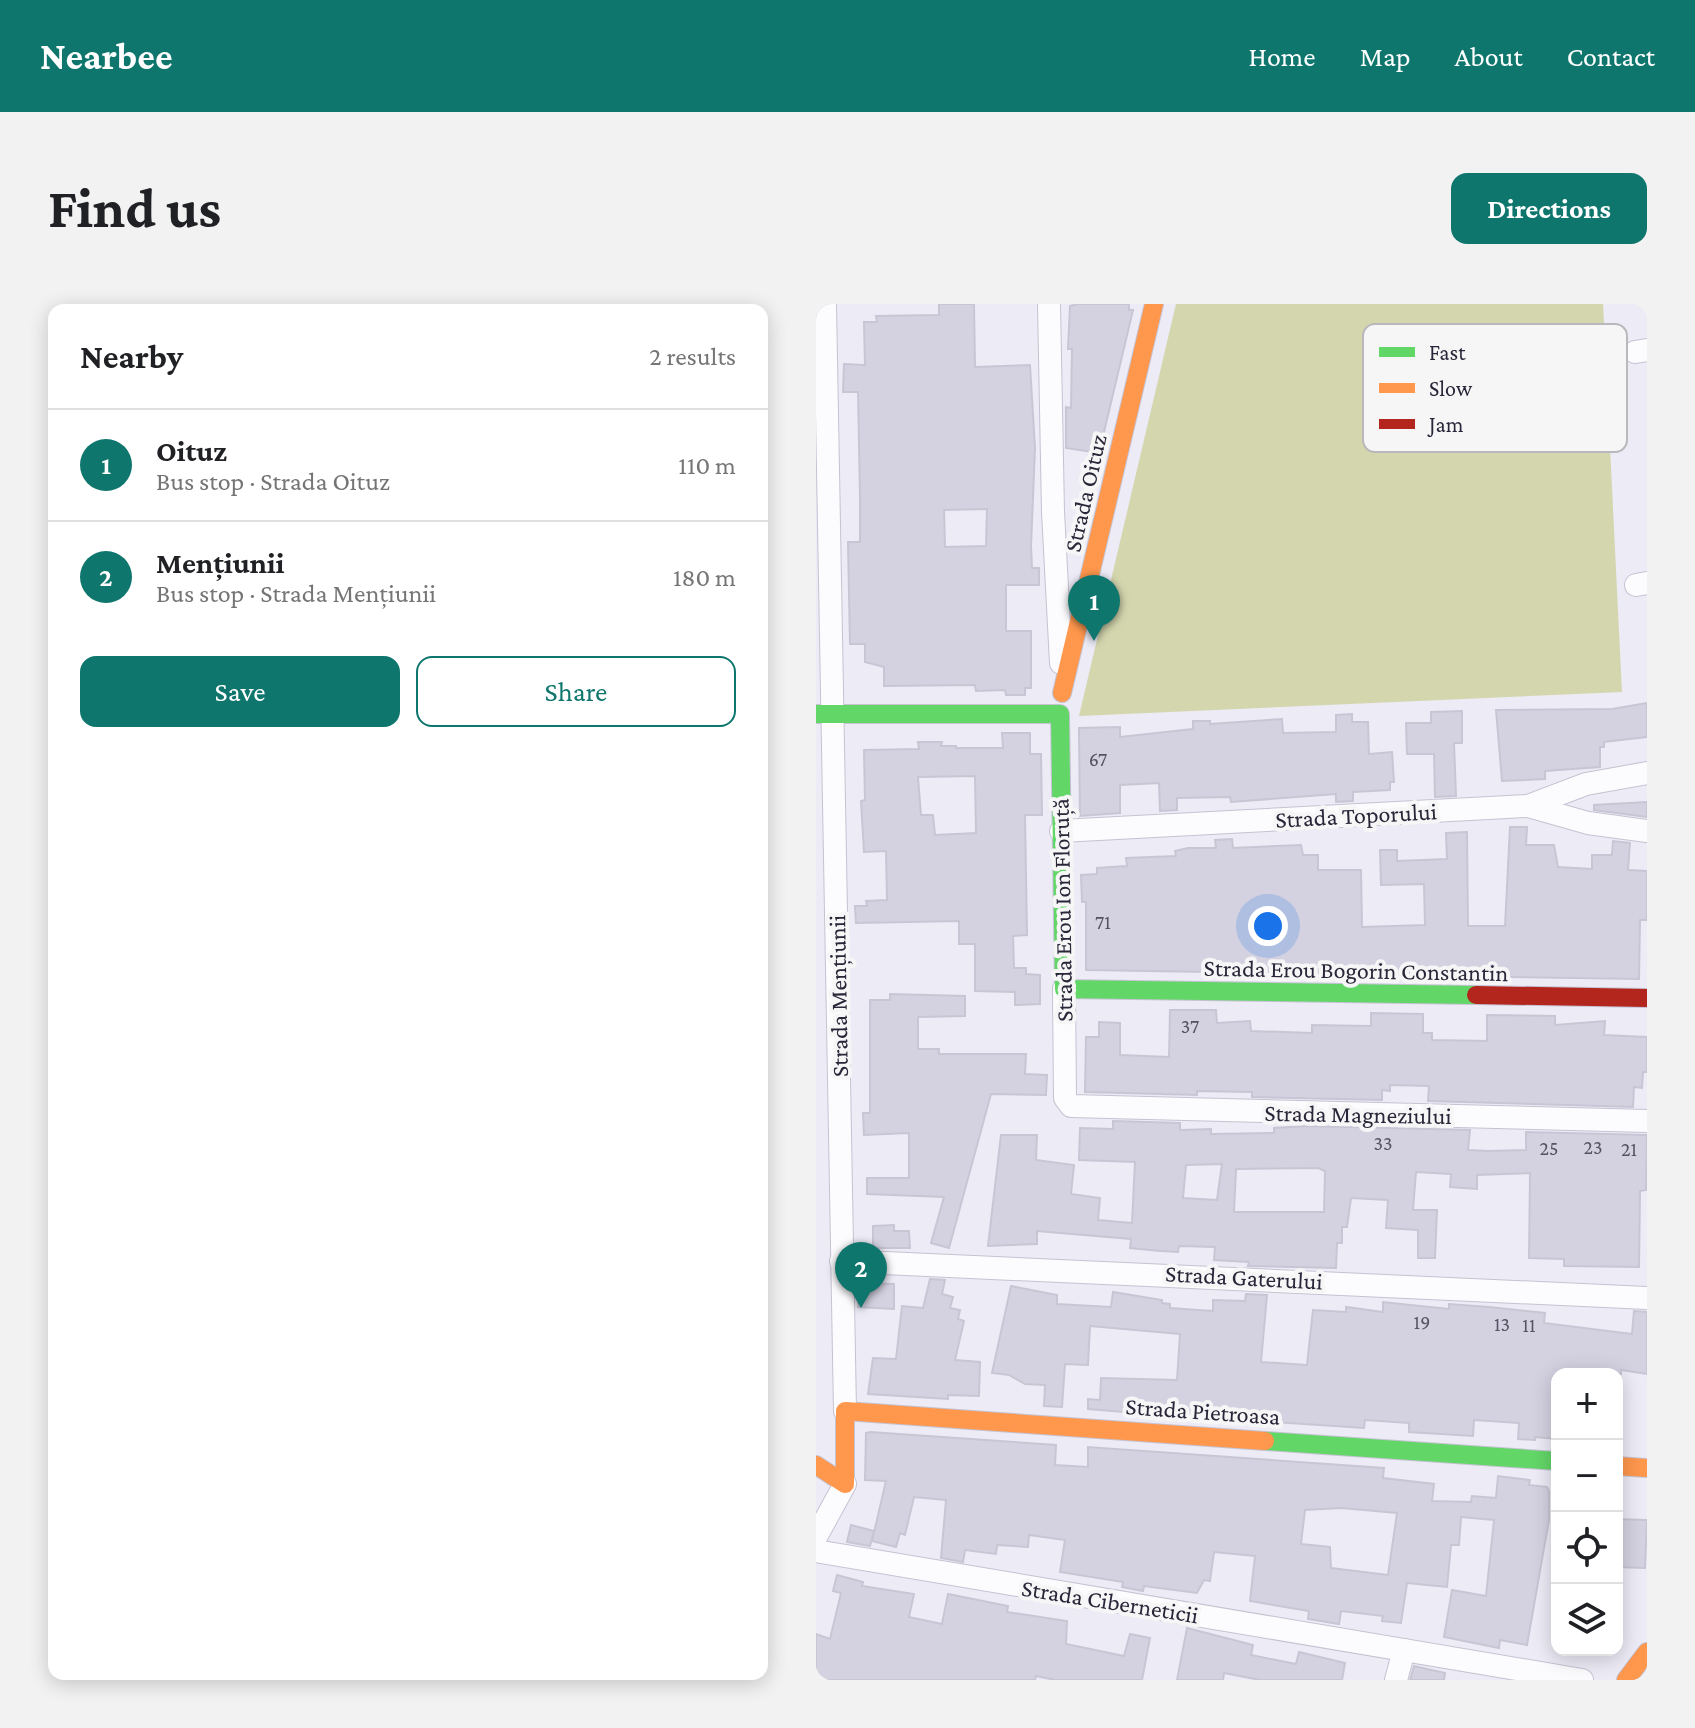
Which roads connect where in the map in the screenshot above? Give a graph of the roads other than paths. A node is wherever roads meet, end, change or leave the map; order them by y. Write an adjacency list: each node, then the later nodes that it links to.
1 (825, 304): 5 (street, Strada Mențiunii)
2 (1049, 304): 4 (street)
3 (1154, 304): 4 (street, Strada Oituz)
4 (1061, 703): 5 (street); 8 (street, Strada Erou Ion Floruță)
5 (826, 714): 14 (street, Strada Mențiunii)
6 (1647, 773): 7 (street, Strada Toporului)
7 (1528, 806): 8 (street, Strada Toporului); 9 (street)
8 (1061, 831): 10 (street, Strada Erou Ion Floruță)
9 (1647, 831)
10 (1064, 989): 11 (street, Strada Erou Bogorin Constantin); 12 (street, Strada Erou Ion Floruță)
11 (1647, 998)
12 (1069, 1105): 13 (street, Strada Magneziului)
13 (1647, 1121)
14 (841, 1261): 15 (street, Strada Gaterului); 16 (street, Strada Mențiunii)
15 (1647, 1298)
16 (845, 1411): 17 (street, Strada Pietroasa); 21 (street, Strada Mențiunii)
17 (1551, 1461)
18 (816, 1465): 21 (street)
19 (1623, 1466): 20 (street)
20 (1647, 1468)
21 (845, 1484): 22 (street, Strada Mențiunii)
22 (816, 1537)
23 (816, 1551): 24 (street, Strada Ciberneticii)
24 (1404, 1650): 26 (street); 27 (street, Strada Ciberneticii)
25 (1647, 1652): 28 (street)
26 (1396, 1680)
27 (1582, 1680)
28 (1626, 1680)

